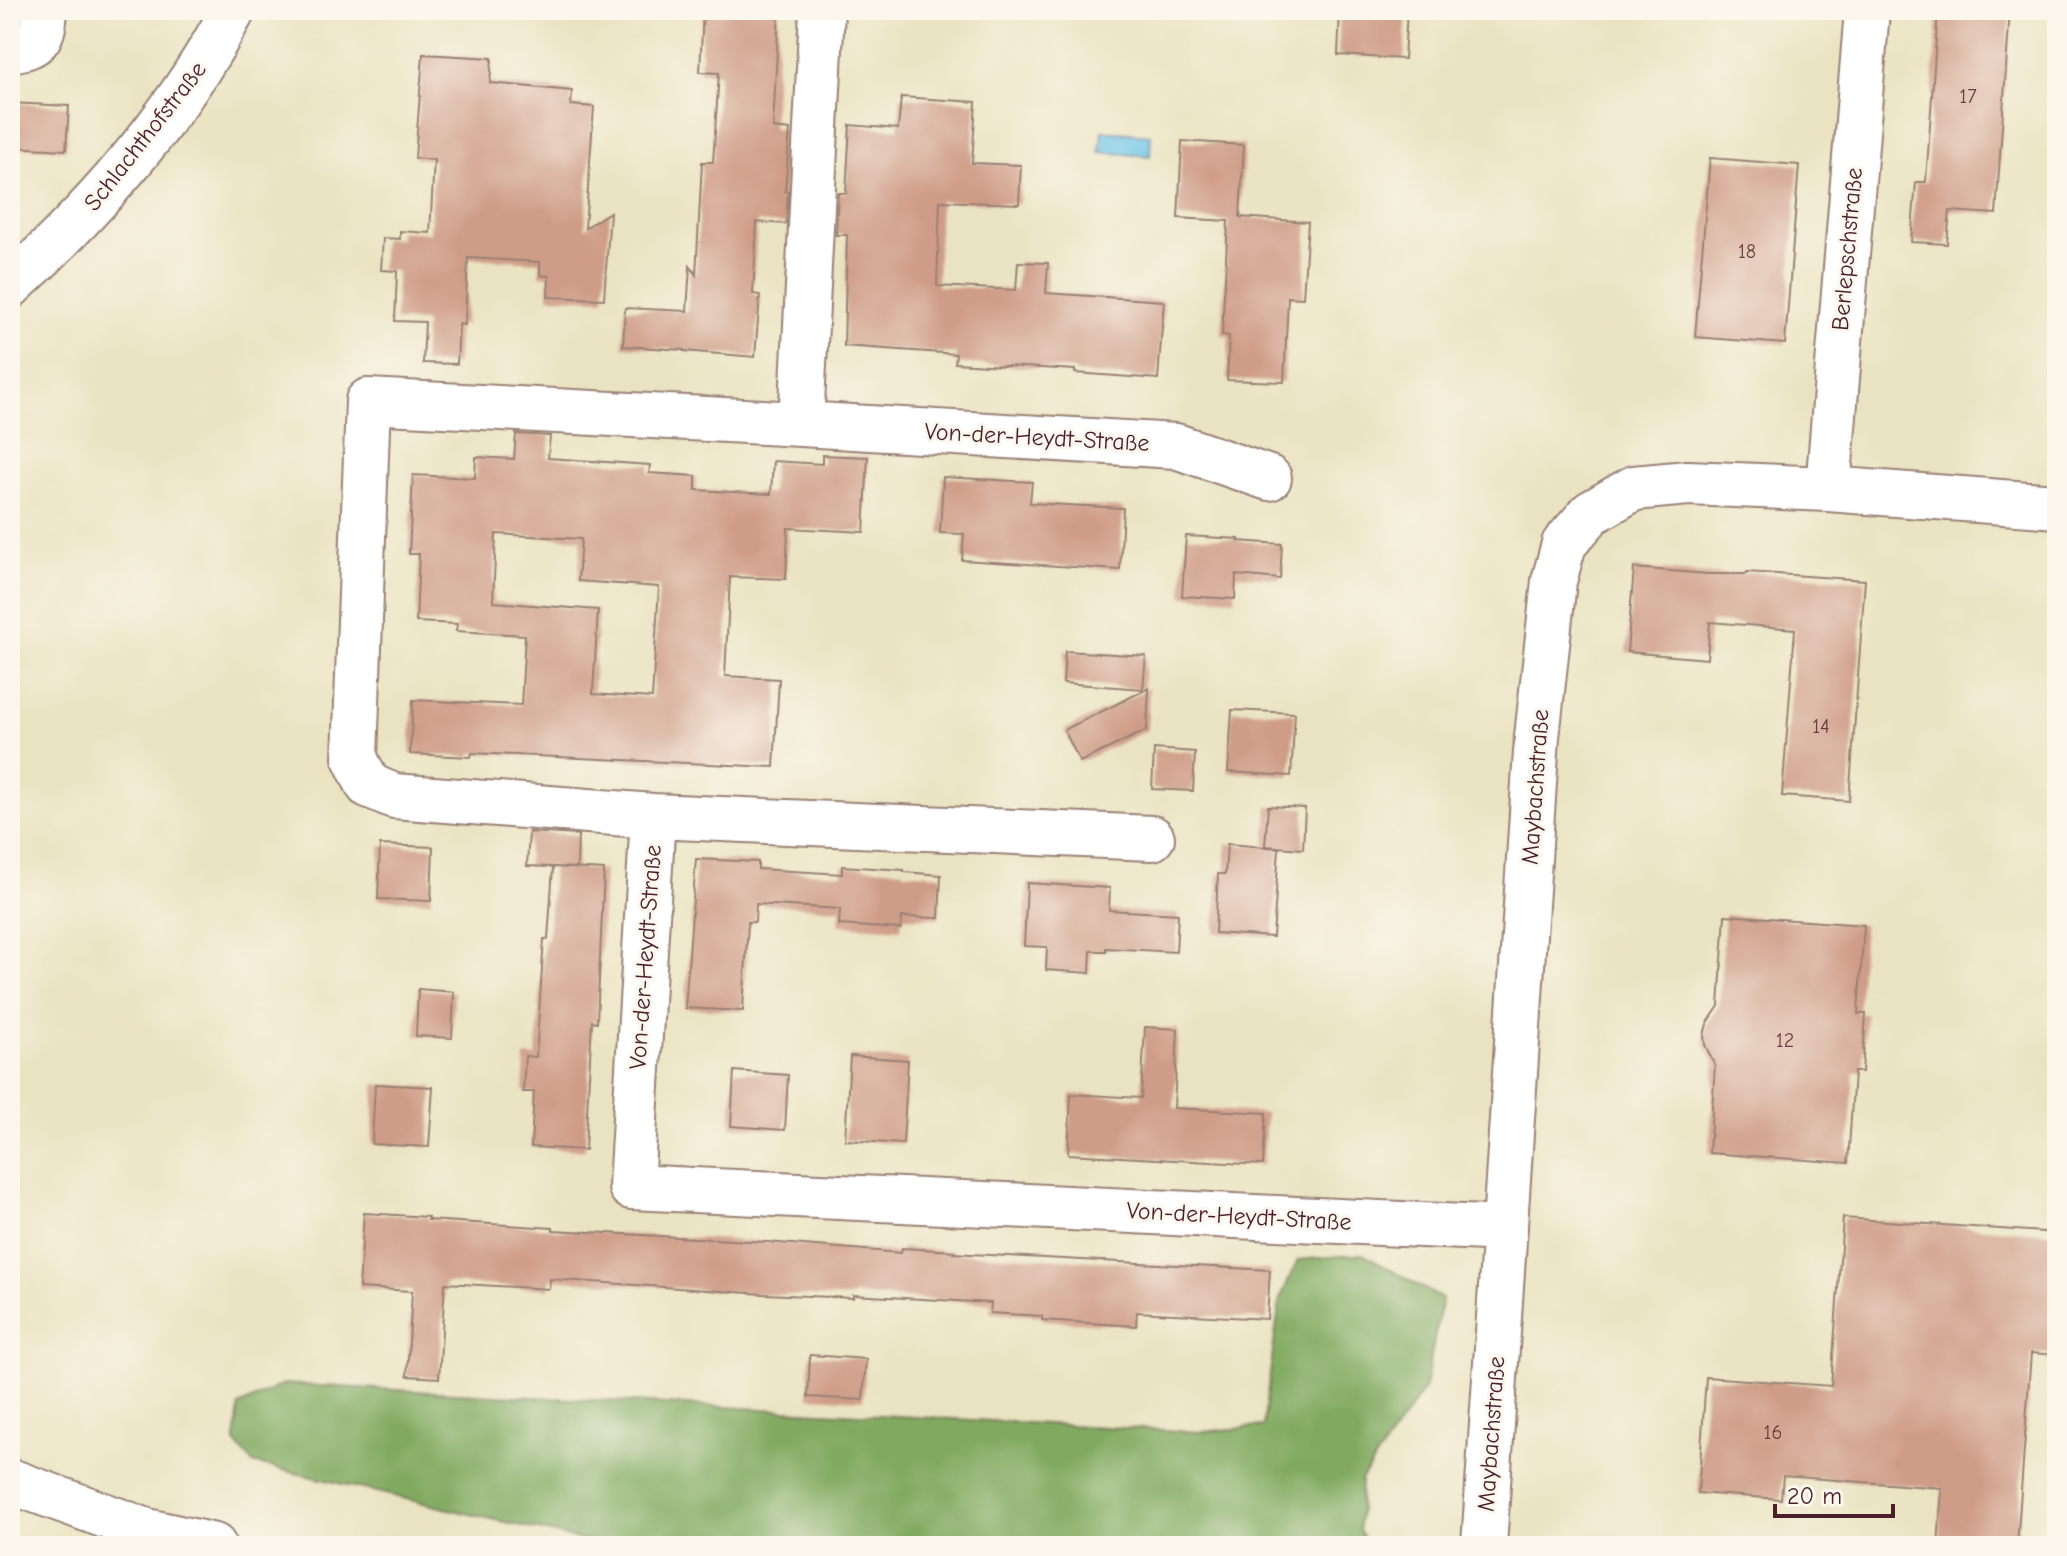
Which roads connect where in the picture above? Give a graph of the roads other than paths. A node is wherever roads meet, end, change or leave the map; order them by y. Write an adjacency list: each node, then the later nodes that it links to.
1 (45, 10): 5 (street)
2 (233, 10): 6 (street, Schlachthofstraße)
3 (822, 10): 7 (street)
4 (1867, 10): 9 (street, Berlepschstraße)
5 (10, 50)
6 (10, 286)
7 (801, 424): 8 (street, Von-der-Heydt-Straße); 11 (street, Von-der-Heydt-Straße)
8 (1269, 478)
9 (1828, 489): 10 (street, Maybachstraße); 13 (street, Maybachstraße)
10 (2057, 506)
11 (653, 816): 12 (street); 13 (street, Von-der-Heydt-Straße)
12 (1152, 838)
13 (1505, 1229): 16 (street, Maybachstraße)
14 (10, 1481): 15 (street)
15 (214, 1546)
16 (1484, 1546)

